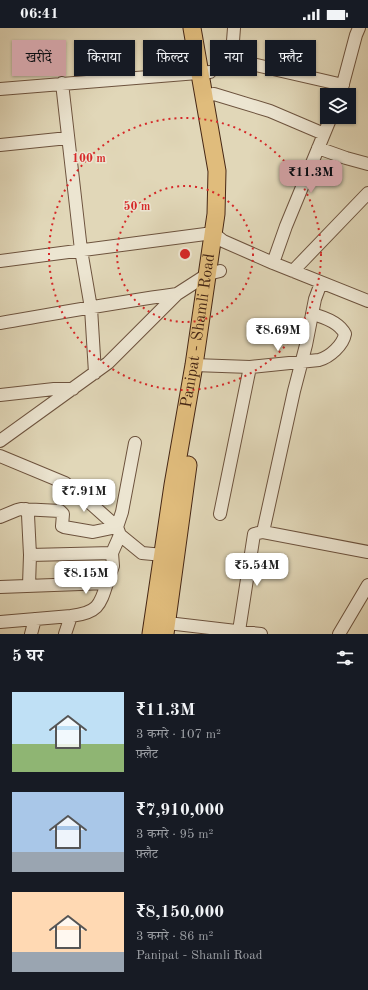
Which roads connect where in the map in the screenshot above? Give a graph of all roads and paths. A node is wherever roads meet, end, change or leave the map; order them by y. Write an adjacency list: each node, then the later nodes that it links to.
1 (192, 28): 7 (highway, Panipat - Shamli Road)
2 (202, 28): 7 (highway, Panipat - Shamli Road)
3 (234, 28): 5 (street)
4 (355, 30): 10 (street)
5 (233, 40)
6 (257, 66): 9 (street)
7 (205, 72): 8 (street); 12 (highway, Panipat - Shamli Road)
8 (62, 83): 11 (street); 15 (street)
9 (334, 88)
10 (341, 88)
11 (0, 89)
12 (209, 95): 14 (street); 20 (highway, Panipat - Shamli Road)
13 (329, 124): 14 (street)
14 (324, 134): 17 (street)
15 (68, 138): 16 (street); 21 (street)
16 (0, 146)
17 (318, 148): 18 (street); 23 (street)
18 (368, 164)
19 (368, 193): 24 (street)
20 (218, 237): 21 (street); 23 (street); 25 (highway, Panipat - Shamli Road)
21 (81, 250): 22 (street); 29 (street)
22 (0, 261)
23 (273, 264): 24 (street)
24 (293, 271): 26 (street)
25 (214, 273): 27 (street); 33 (highway, Panipat - Shamli Road)
26 (320, 283): 28 (street); 30 (street)
27 (178, 294): 29 (street); 35 (street)
28 (368, 301)
29 (91, 308): 31 (street); 35 (street)
30 (312, 314): 32 (street); 32 (street)
31 (0, 323)
32 (302, 361): 34 (street); 45 (street)
33 (199, 366): 34 (street); 49 (highway, Panipat - Shamli Road); 57 (highway, Panipat - Shamli Road)
34 (250, 367): 42 (street)
35 (94, 373): 36 (street)
36 (73, 389): 37 (street); 38 (street)
37 (0, 394)
38 (1, 440)
39 (135, 443): 44 (street)
40 (0, 456): 44 (street)
41 (26, 509): 43 (street); 44 (street); 48 (street)
42 (220, 514)
43 (0, 517)
44 (118, 531): 47 (street); 49 (street)
45 (263, 532): 46 (street); 58 (street)
46 (368, 552)
47 (112, 554): 48 (street); 50 (street)
48 (30, 555): 51 (street)
49 (163, 555): 57 (highway, Panipat - Shamli Road)
50 (107, 583): 51 (street); 54 (street)
51 (29, 585): 53 (street)
52 (368, 585): 62 (street)
53 (0, 587)
54 (71, 616): 55 (street); 60 (street)
55 (35, 619): 56 (street); 59 (street)
56 (0, 622)
57 (159, 628): 58 (street)
58 (238, 631): 61 (street)
59 (31, 634)
60 (65, 634)
61 (261, 634)
62 (339, 634)

